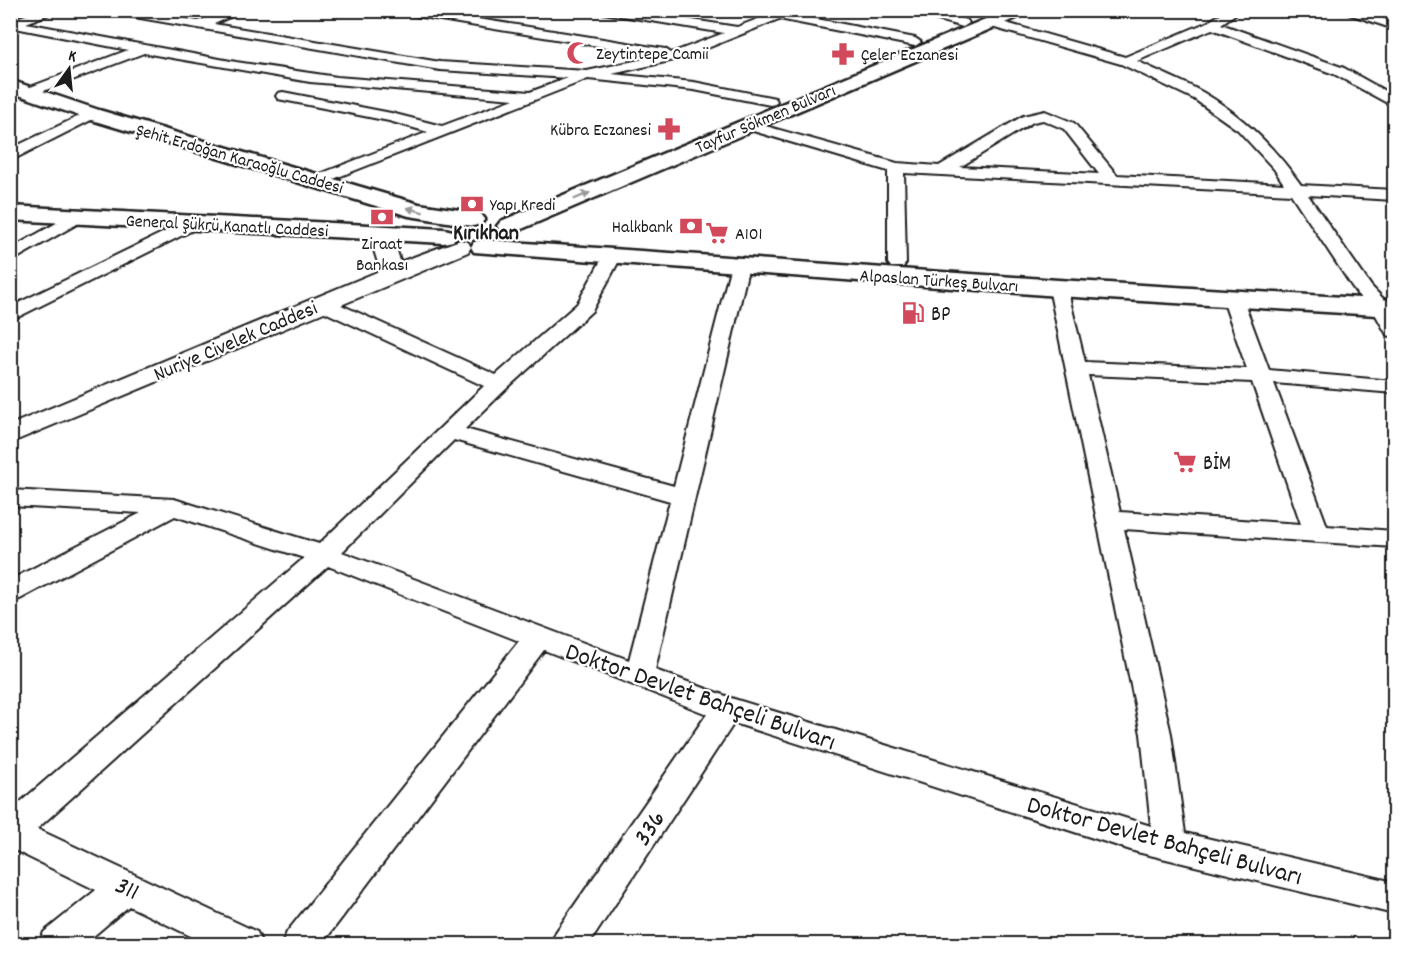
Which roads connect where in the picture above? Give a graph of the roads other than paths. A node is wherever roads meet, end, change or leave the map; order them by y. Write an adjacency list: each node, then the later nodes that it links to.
1 (55, 10): 14 (street)
2 (111, 10): 15 (street)
3 (241, 10): 15 (street)
4 (398, 10): 21 (street)
5 (603, 10): 18 (street)
6 (750, 10): 11 (street)
7 (909, 10): 13 (street)
8 (1022, 10): 12 (main road, Tayfur Sökmen Bulvarı)
9 (1236, 10): 16 (street)
10 (1342, 10): 17 (street)
11 (787, 13): 18 (street); 19 (street)
12 (994, 17): 13 (main road, Tayfur Sökmen Bulvarı); 22 (street); 30 (main road, Tayfur Sökmen Bulvarı)
13 (963, 23): 19 (main road, Tayfur Sökmen Bulvarı)
14 (12, 24): 20 (street)
15 (200, 25): 20 (street); 23 (street)
16 (1212, 25): 22 (street); 27 (street)
17 (1395, 26)
18 (739, 32): 21 (street)
19 (915, 42): 28 (main road, Tayfur Sökmen Bulvarı)
20 (144, 48): 24 (street); 25 (street)
21 (678, 55): 23 (street)
22 (1126, 62): 39 (street)
23 (587, 75): 26 (street); 28 (street)
24 (310, 78): 26 (street); 31 (street)
25 (20, 88): 29 (main road, Şehit Erdoğan Karaoğlu Caddesi)
26 (529, 96): 31 (street)
27 (1391, 96)
28 (770, 101): 44 (main road, Tayfur Sökmen Bulvarı)
29 (92, 114): 33 (street); 37 (main road, Şehit Erdoğan Karaoğlu Caddesi)
30 (748, 125): 35 (street); 44 (main road, Tayfur Sökmen Bulvarı, one-way to 30)
31 (443, 131): 37 (street)
32 (10, 143): 33 (street)
33 (30, 144): 34 (street)
34 (10, 156)
35 (896, 168): 36 (street); 50 (street)
36 (943, 170): 38 (street); 38 (street)
37 (318, 180): 44 (main road, Şehit Erdoğan Karaoğlu Caddesi, one-way to 37)
38 (1113, 181): 39 (street)
39 (1297, 190): 40 (street); 54 (street)
40 (1395, 195)
41 (10, 213): 42 (main road, General Şükrü Kanatlı Caddesi)
42 (78, 216): 43 (main road, General Şükrü Kanatlı Caddesi); 47 (street)
43 (193, 223): 45 (main road, General Şükrü Kanatlı Caddesi); 56 (street)
44 (495, 224): 46 (main road, Nuriye Civelek Caddesi); 46 (main road, Nuriye Civelek Caddesi); 50 (main road, Alpaslan Türkeş Bulvarı)
45 (370, 234): 46 (main road, General Şükrü Kanatlı Caddesi); 49 (street)
46 (458, 243): 48 (main road, Alpaslan Türkeş Bulvarı); 49 (street, Nuriye Civelek Caddesi); 55 (street, Nuriye Civelek Caddesi)
47 (10, 257)
48 (612, 257): 51 (main road, Alpaslan Türkeş Bulvarı); 60 (street)
49 (389, 263): 62 (street, Nuriye Civelek Caddesi)
50 (897, 263): 54 (main road, Alpaslan Türkeş Bulvarı)
51 (740, 265): 52 (main road, Alpaslan Türkeş Bulvarı); 65 (street)
52 (1058, 288): 53 (main road, Alpaslan Türkeş Bulvarı); 58 (street)
53 (1232, 297): 54 (main road, Alpaslan Türkeş Bulvarı); 59 (street)
54 (1384, 299): 57 (street)
55 (321, 303): 60 (street); 64 (street, Nuriye Civelek Caddesi)
56 (10, 315)
57 (1395, 331)
58 (1076, 369): 59 (street); 68 (street)
59 (1261, 376): 61 (street); 69 (street)
60 (498, 384): 63 (street)
61 (1395, 387)
62 (10, 423)
63 (450, 432): 65 (street); 71 (street)
64 (10, 435)
65 (684, 497): 74 (street)
66 (10, 498): 67 (street, Doktor Devlet Bahçeli Bulvarı)
67 (174, 507): 71 (street, Doktor Devlet Bahçeli Bulvarı); 72 (street)
68 (1109, 520): 69 (street); 77 (street)
69 (1317, 533): 70 (street)
70 (1395, 539)
71 (324, 555): 73 (street, Doktor Devlet Bahçeli Bulvarı); 76 (street)
72 (10, 592)
73 (538, 637): 74 (street, Doktor Devlet Bahçeli Bulvarı); 82 (street)
74 (639, 676): 75 (street, Doktor Devlet Bahçeli Bulvarı)
75 (727, 709): 77 (street, Doktor Devlet Bahçeli Bulvarı); 83 (street, 336)
76 (10, 832): 78 (street, 311)
77 (1170, 845): 79 (street, Doktor Devlet Bahçeli Bulvarı)
78 (127, 887): 80 (street); 81 (street, 311)
79 (1395, 898)
80 (57, 945)
81 (244, 945)
82 (300, 945)
83 (569, 945)

